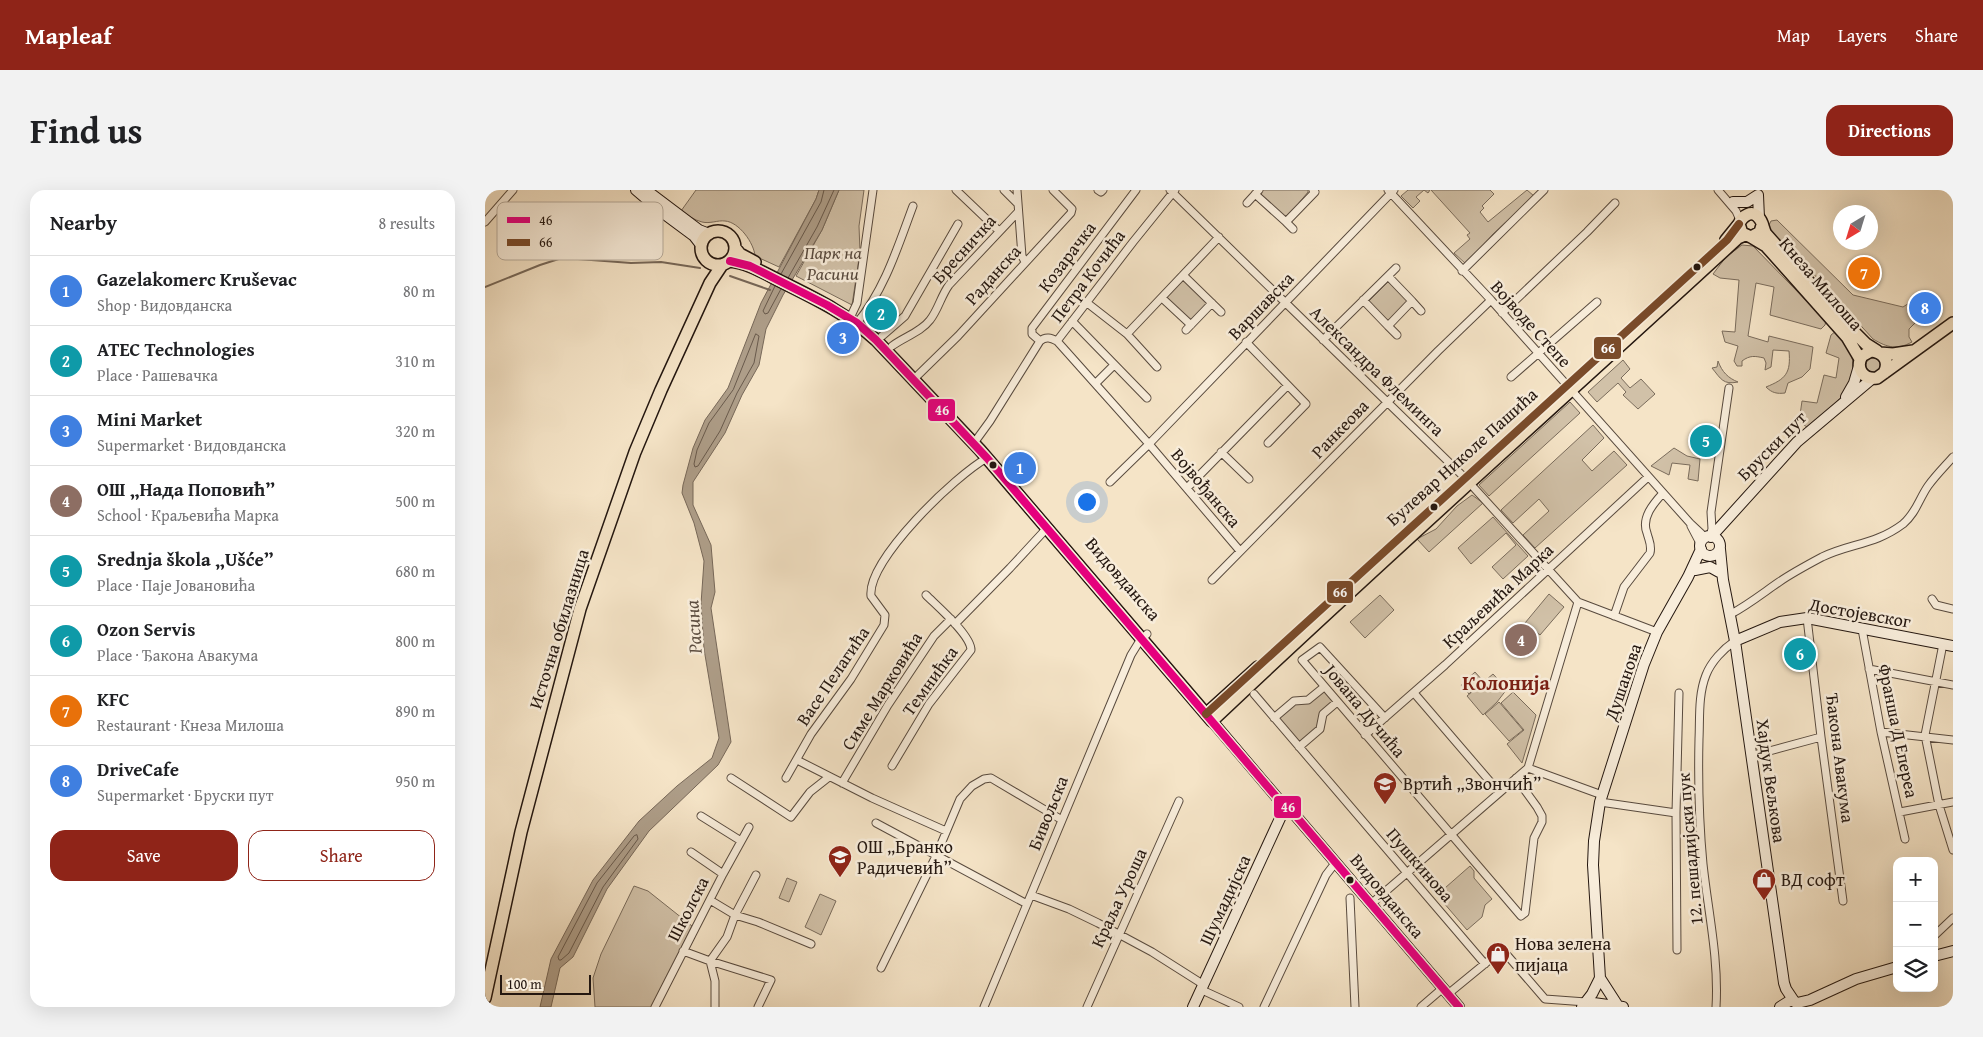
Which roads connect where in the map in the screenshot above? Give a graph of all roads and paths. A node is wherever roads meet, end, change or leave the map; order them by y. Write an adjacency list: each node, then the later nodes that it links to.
1 (513, 190): 19 (street)
2 (637, 190): 20 (main road)
3 (646, 190): 21 (main road)
4 (873, 190): 64 (street)
5 (956, 190): 36 (street)
6 (1004, 190): 25 (street)
7 (1017, 190): 25 (street)
8 (1053, 190): 45 (street, Раданска)
9 (1098, 190): 10 (street)
10 (1103, 190)
11 (1136, 190): 72 (street, Козарачка)
12 (1543, 190): 49 (street)
13 (1719, 190): 23 (street, Кнеза Милоша); 31 (street, Кнеза Милоша)
14 (1173, 191): 39 (street, Александра Флеминга); 57 (street, Петра Кочића)
15 (1315, 191): 33 (street)
16 (1391, 191): 49 (street, Војводе Степе); 60 (street, Варшавска)
17 (1257, 192): 26 (street); 33 (street)
18 (1759, 192): 23 (main road); 31 (main road)
19 (502, 202)
20 (651, 202)
21 (662, 202)
22 (1615, 202): 63 (street)
23 (1733, 202): 31 (street, Кнеза Милоша)
24 (663, 203): 37 (main road)
25 (1017, 203): 29 (street)
26 (1247, 203)
27 (913, 206): 64 (street)
28 (497, 208): 32 (street)
29 (1018, 212): 36 (street, Бресничка); 45 (street)
30 (663, 213): 42 (main road)
31 (1749, 219): 38 (main road); 38 (main road, Булевар Николе Пашића); 78 (main road, Кнеза Милоша); 88 (main road, Булевар Николе Пашића)
32 (485, 222)
33 (1286, 222): 35 (street)
34 (957, 224): 69 (street)
35 (1293, 229)
36 (999, 232): 75 (street, Бресничка)
37 (709, 234): 42 (main road); 43 (main road)
38 (1748, 236): 40 (main road, Булевар Николе Пашића); 41 (main road, Кнеза Милоша)
39 (1219, 237): 50 (street); 60 (street, Александра Флеминга)
40 (1731, 244): 41 (main road); 88 (main road, Булевар Николе Пашића)
41 (1763, 244): 79 (main road, Кнеза Милоша)
42 (701, 245): 44 (main road)
43 (736, 250): 46 (main road); 47 (main road)
44 (708, 262): 46 (main road); 52 (main road)
45 (1025, 262): 84 (street, Раданска)
46 (727, 263): 47 (main road); 52 (main road, Источна обилазница)
47 (751, 263): 64 (main road, Видовданска)
48 (1396, 268): 51 (street)
49 (1462, 271): 55 (street, Војводе Степе)
50 (1183, 275): 53 (street); 59 (street)
51 (1388, 276): 54 (street); 56 (street)
52 (710, 283): 200 (main road, Источна обилазница)
53 (1162, 298): 59 (street); 68 (street)
54 (1363, 300): 67 (street); 71 (street)
55 (1491, 300): 63 (street, Војводе Степе); 91 (street, Ранкеова)
56 (1412, 301): 61 (street); 67 (street)
57 (1086, 302): 65 (street, Петра Кочића); 68 (street)
58 (1597, 302): 77 (street)
59 (1213, 303): 62 (street)
60 (1285, 303): 71 (street, Александра Флеминга); 74 (street, Варшавска)
61 (1421, 311)
62 (1221, 312)
63 (1503, 314): 77 (street, Војводе Степе)
64 (855, 318): 69 (main road, Видовданска); 84 (main road, Видовданска)
65 (1072, 321): 73 (street, Петра Кочића); 80 (street)
66 (1953, 323): 76 (main road)
67 (1388, 326): 70 (street)
68 (1127, 334): 81 (street)
69 (882, 336): 75 (main road, Видовданска)
70 (1397, 336)
71 (1323, 340): 91 (street, Александра Флеминга)
72 (1040, 341): 73 (street, Петра Кочића); 93 (street, Петра Кочића)
73 (1057, 341): 86 (street, Војвођанска)
74 (1246, 342): 87 (street); 95 (street, Варшавска)
75 (892, 346): 84 (main road, Видовданска)
76 (1918, 350): 78 (main road); 82 (main road)
77 (1537, 352): 83 (street); 88 (street, Војводе Степе)
78 (1879, 352): 79 (main road); 82 (main road)
79 (1859, 363): 85 (main road); 92 (main road, Бруски пут)
80 (1115, 364): 86 (street); 90 (street)
81 (1157, 367)
82 (1884, 373): 85 (main road)
83 (1511, 376)
84 (917, 377): 93 (main road, Видовданска)
85 (1873, 378): 92 (main road, Бруски пут)
86 (1095, 383): 95 (street, Војвођанска)
87 (1287, 386): 94 (street); 96 (street)
88 (1568, 388): 99 (street, Војводе Степе); 101 (main road, Булевар Николе Пашића)
89 (1729, 388): 106 (street)
90 (1147, 398)
91 (1387, 402): 101 (street, Александра Флеминга); 111 (street, Ранкеова)
92 (1843, 403): 105 (main road, Бруски пут)
93 (976, 440): 98 (main road, Видовданска); 108 (main road, Видовданска)
94 (1268, 443)
95 (1149, 444): 102 (street, Војвођанска); 103 (street, Војвођанска)
96 (1221, 452): 100 (street); 103 (street)
97 (1953, 457): 120 (street)
98 (987, 458): 108 (main road, Видовданска); 147 (street, Васе Пелагића)
99 (1648, 477): 104 (street, Војводе Степе); 112 (street, Краљевића Марка)
100 (1249, 479)
101 (1467, 480): 112 (street, Александра Флеминга); 137 (main road, Булевар Николе Пашића)
102 (1110, 482)
103 (1187, 488): 111 (street, Војвођанска)
104 (1663, 493): 109 (street, Војводе Степе); 121 (street)
105 (1729, 517): 107 (main road, Бруски пут); 110 (main road, Бруски пут)
106 (1711, 521): 107 (main road); 109 (street)
107 (1722, 525): 109 (main road, Бруски пут)
108 (1053, 531): 123 (street, Симе Марковића); 126 (main road, Видовданска)
109 (1707, 544): 110 (main road); 110 (main road); 113 (main road, Душанова); 114 (main road)
110 (1720, 547): 114 (main road)
111 (1240, 551): 115 (street, Ранкеова)
112 (1549, 570): 118 (street, Александра Флеминга); 133 (street, Краљевића Марка)
113 (1691, 574): 114 (main road); 125 (main road, Душанова)
114 (1721, 575): 120 (main road, Хајдук Вељкова)
115 (1212, 580)
116 (926, 595): 123 (street, Темнићка)
117 (1932, 599): 119 (street)
118 (1578, 602): 121 (street, Александра Флеминга); 149 (street)
119 (1953, 609)
120 (1731, 614): 127 (main road, Хајдук Вељкова)
121 (1614, 616): 125 (street, Александра Флеминга)
122 (1807, 618): 124 (main road, Достојевског); 127 (main road, Достојевског); 143 (street, Ђакона Авакума)
123 (953, 622): 148 (street, Темнићка); 154 (street, Симе Марковића)
124 (1862, 629): 128 (main road, Достојевског); 129 (street, Франша Д Епереа)
125 (1657, 632): 156 (main road, Душанова)
126 (1144, 637): 137 (main road, Видовданска); 164 (street, Бивољска)
127 (1735, 641): 146 (main road, Хајдук Вељкова); 216 (street, 12. пешадијски пук)
128 (1948, 645): 130 (street)
129 (1869, 669): 130 (street); 140 (street, Франша Д Епереа)
130 (1935, 682): 131 (street); 142 (street)
131 (1953, 685)
132 (1324, 687): 136 (street, Јована Дучића); 138 (street); 139 (street, Јована Дучића)
133 (1414, 693): 139 (street, Краљевића Марка); 155 (street)
134 (1254, 694): 138 (street, Пушкинова)
135 (1679, 694): 162 (street)
136 (1337, 702): 141 (street, Јована Дучића); 145 (street)
137 (1211, 715): 160 (main road, Видовданска)
138 (1275, 718): 145 (street, Пушкинова)
139 (1385, 718): 141 (street, Краљевића Марка)
140 (1881, 732): 142 (street); 161 (street, Франша Д Епереа)
141 (1365, 735): 168 (street, Јована Дучића)
142 (1925, 735): 144 (street); 159 (street)
143 (1821, 737): 146 (street); 181 (street, Ђакона Авакума)
144 (1953, 740)
145 (1299, 747): 175 (street, Пушкинова)
146 (1751, 756): 201 (main road, Хајдук Вељкова)
147 (797, 760): 150 (street); 152 (street, Васе Пелагића)
148 (892, 766)
149 (1528, 768): 153 (street); 156 (street)
150 (829, 777): 151 (street); 154 (street)
151 (731, 778)
152 (786, 778)
153 (1515, 778): 155 (street); 168 (street, Јована Дучића)
154 (842, 783): 167 (street)
155 (1499, 792): 168 (street)
156 (1601, 798): 162 (street); 197 (main road, Душанова)
157 (1179, 801): 187 (street, Краља Уроша)
158 (1953, 802): 159 (street)
159 (1939, 805): 161 (street); 171 (street)
160 (1289, 808): 174 (main road, Видовданска); 198 (main road, Шумадијска)
161 (1900, 812): 169 (street, Франша Д Епереа)
162 (1675, 813): 189 (street)
163 (701, 816): 170 (street)
164 (1062, 820): 167 (street); 178 (street, Бивољска)
165 (876, 823): 173 (street)
166 (749, 827): 170 (street, Школска)
167 (946, 832): 173 (street)
168 (1449, 834): 175 (street)
169 (1905, 839)
170 (741, 841): 176 (street, Школска)
171 (1953, 850)
172 (691, 852): 176 (street)
173 (936, 856): 182 (street); 195 (street)
174 (1336, 862): 183 (main road, Видовданска); 211 (street)
175 (1407, 873): 183 (street); 194 (street, Пушкинова)
176 (723, 874): 180 (street, Школска)
177 (756, 876): 184 (street)
178 (1031, 895): 182 (street, Бивољска); 187 (street)
179 (1350, 898): 212 (street)
180 (710, 900): 184 (street); 190 (street, Школска)
181 (1843, 901)
182 (1027, 904): 207 (street, Бивољска)
183 (1371, 904): 199 (main road, Видовданска)
184 (735, 915): 188 (street); 193 (street)
185 (1953, 918): 186 (street)
186 (1938, 932)
187 (1119, 935): 198 (street); 208 (street, Краља Уроша)
188 (811, 944)
189 (1677, 950)
190 (683, 951): 193 (street); 204 (street, Школска)
191 (1953, 952): 192 (main road)
192 (1938, 955)
193 (710, 961): 205 (street); 206 (street)
194 (1485, 964): 199 (street); 202 (street)
195 (881, 968)
196 (1893, 968): 201 (main road)
197 (1599, 978): 202 (main road); 203 (main road)
198 (1203, 987): 209 (main road, Шумадијска); 210 (street)
199 (1445, 991): 213 (street); 214 (main road, Видовданска)
200 (485, 998)
201 (1793, 1004)
202 (1584, 1005): 203 (main road)
203 (1618, 1006): 215 (main road)
204 (655, 1007)
205 (715, 1007)
206 (758, 1007)
207 (984, 1007)
208 (1087, 1007)
209 (1193, 1007)
210 (1239, 1007)
211 (1264, 1007)
212 (1355, 1007)
213 (1421, 1007)
214 (1459, 1007)
215 (1623, 1007)
216 (1717, 1007)

